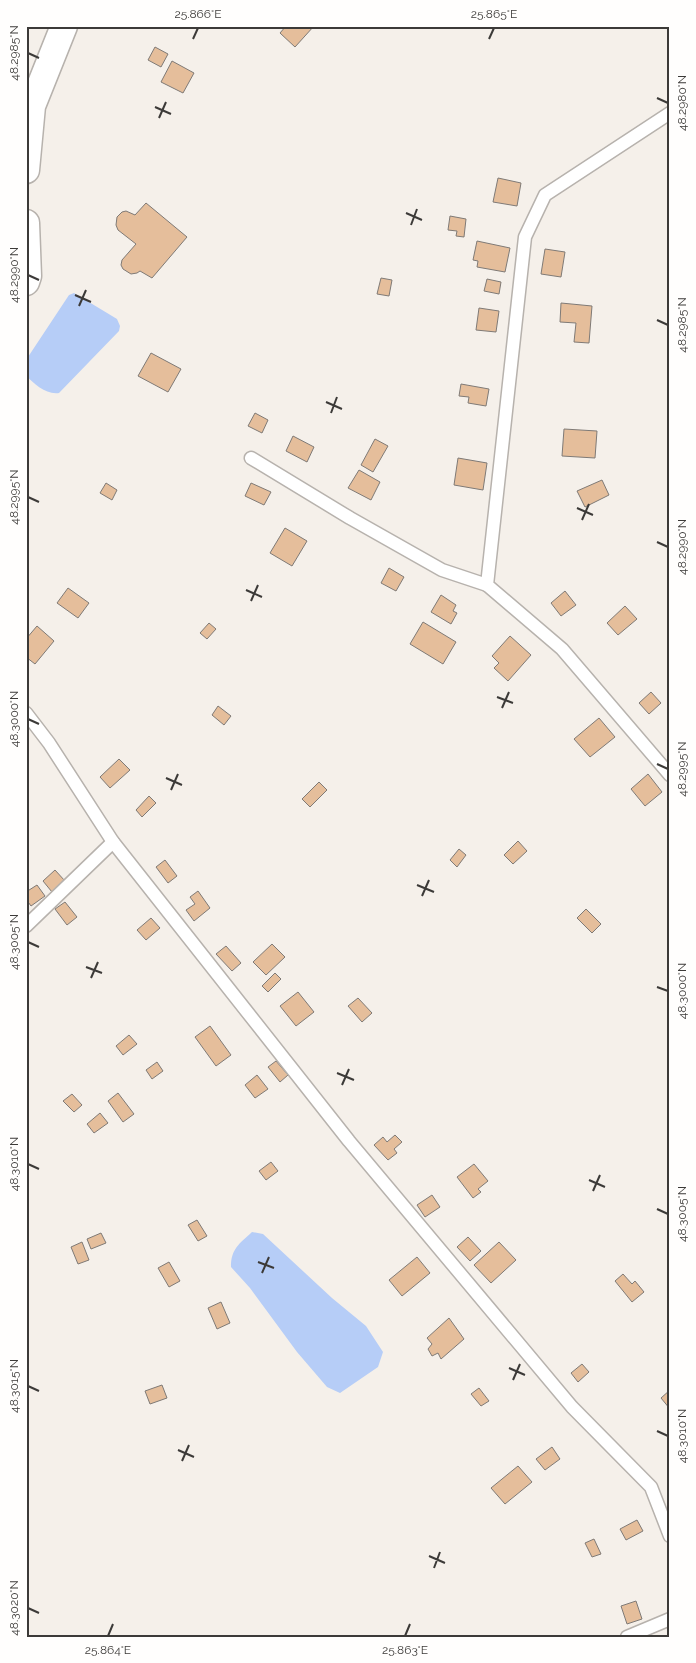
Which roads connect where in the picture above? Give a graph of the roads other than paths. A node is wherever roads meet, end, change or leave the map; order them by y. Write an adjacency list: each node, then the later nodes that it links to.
1 (64, 26): 2 (street)
2 (29, 106): 4 (street)
3 (670, 113): 8 (lane)
4 (26, 170)
5 (26, 223): 6 (street)
6 (26, 282)
7 (251, 458): 8 (lane)
8 (487, 585): 10 (lane)
9 (26, 713): 11 (lane)
10 (670, 775)
11 (113, 842): 12 (lane); 13 (lane)
12 (26, 926)
13 (670, 1536)
14 (670, 1619): 15 (lane)
15 (627, 1637)

